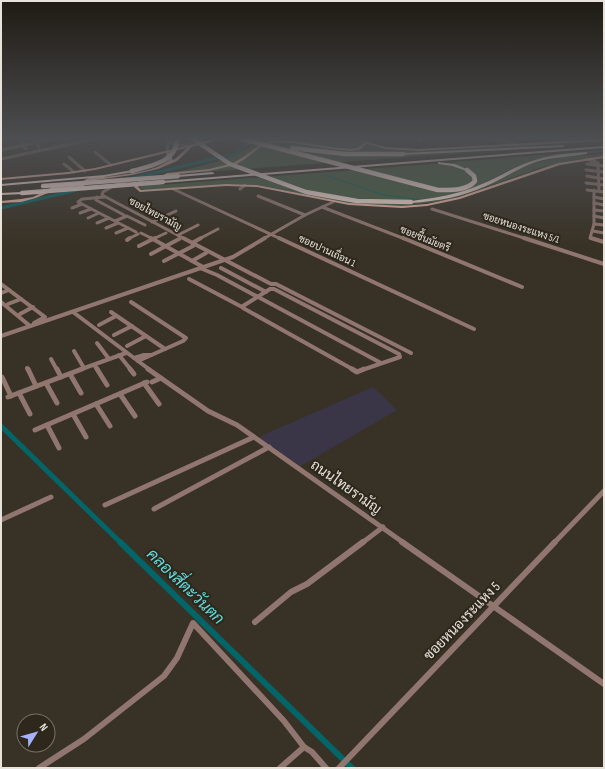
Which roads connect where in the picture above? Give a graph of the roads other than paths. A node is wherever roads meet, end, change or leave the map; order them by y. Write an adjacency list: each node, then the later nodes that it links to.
1 (44, 175): 16 (main road)
2 (110, 175): 20 (highway, bridge)
3 (118, 175): 36 (main road)
4 (166, 175): 24 (main road)
5 (191, 175): 23 (highway, bridge)
6 (248, 175): 30 (highway, bridge)
7 (260, 175): 10 (highway, bridge)
8 (380, 175): 9 (highway, bridge)
9 (472, 175)
10 (505, 175)
11 (526, 175): 37 (main road)
12 (598, 175): 14 (street)
13 (587, 176): 14 (street)
14 (599, 178): 15 (street); 19 (street)
15 (604, 178)
16 (1, 179)
17 (125, 182): 33 (street, ซอยไทยรามัญ)
18 (586, 183): 19 (street)
19 (599, 184): 22 (street); 28 (street)
20 (1, 185)
21 (245, 185): 24 (main road); 25 (street); 37 (main road)
22 (604, 185)
23 (1, 189)
24 (173, 189): 71 (street, ซอยปานเถื่อน 1)
25 (240, 189)
26 (587, 190): 27 (street)
27 (594, 190): 28 (street); 34 (street)
28 (599, 191): 29 (street)
29 (604, 192)
30 (1, 194)
31 (258, 196): 51 (street)
32 (97, 197): 33 (street); 39 (street); 50 (street)
33 (105, 197): 57 (street, ซอยไทยรามัญ)
34 (594, 197): 35 (street); 38 (street)
35 (604, 198)
36 (1, 202)
37 (333, 202): 41 (street)
38 (594, 203): 40 (street); 45 (street)
39 (82, 204): 42 (street); 43 (street)
40 (604, 205)
41 (322, 207): 51 (street); 90 (street, ซอยชื้นมัยตรี)
42 (72, 208)
43 (91, 209): 48 (street); 49 (street)
44 (432, 209): 85 (street, ซอยหนองระแหง 5/1)
45 (594, 210): 47 (street); 52 (street)
46 (176, 211): 57 (street)
47 (604, 211)
48 (80, 213)
49 (99, 213): 53 (street); 54 (street)
50 (124, 215)
51 (305, 215): 71 (street)
52 (594, 216): 55 (street); 59 (street)
53 (88, 218)
54 (109, 218): 56 (street); 58 (street)
55 (604, 218)
56 (116, 222): 61 (street); 63 (street); 64 (street)
57 (152, 222): 72 (street, ซอยไทยรามัญ)
58 (97, 223)
59 (594, 224): 62 (street); 66 (street)
60 (198, 225): 72 (street)
61 (145, 226)
62 (604, 226)
63 (106, 228)
64 (128, 228): 67 (street); 68 (street)
65 (218, 229): 76 (street)
66 (593, 231): 70 (street); 75 (street)
67 (116, 233)
68 (138, 233): 73 (street); 74 (street)
69 (166, 233): 74 (street)
70 (604, 233)
71 (271, 235): 82 (street); 108 (street, ซอยปานเถื่อน 1)
72 (179, 237): 76 (street, ซอยไทยรามัญ); 78 (street)
73 (127, 240)
74 (152, 240): 77 (street); 78 (street)
75 (604, 242)
76 (192, 244): 79 (street); 82 (street, ซอยไทยรามัญ)
77 (139, 246)
78 (166, 246): 79 (street); 81 (street)
79 (179, 253): 83 (street); 84 (street)
80 (206, 253): 84 (street)
81 (152, 254)
82 (224, 260): 86 (street); 116 (street, ซอยไทยรามัญ)
83 (164, 261)
84 (192, 261): 86 (street)
85 (604, 264)
86 (201, 267): 94 (street); 101 (street)
87 (221, 268): 92 (street)
88 (189, 279): 99 (street)
89 (1, 284): 91 (street)
90 (522, 287)
91 (9, 290): 93 (street); 95 (street)
92 (266, 292): 94 (street); 121 (street)
93 (1, 293)
94 (257, 297): 99 (street); 121 (street)
95 (21, 298): 98 (street); 100 (street)
96 (1, 302): 105 (street)
97 (131, 302): 114 (street)
98 (8, 304)
99 (242, 307): 121 (street)
100 (33, 308): 103 (street); 105 (street)
101 (73, 312): 105 (street); 113 (street, ถนนไทยรามัญ)
102 (111, 312): 104 (street)
103 (20, 314)
104 (116, 316): 106 (street); 107 (street)
105 (31, 325): 109 (street)
106 (99, 325)
107 (132, 326): 110 (street); 111 (street)
108 (474, 329)
109 (1, 336)
110 (114, 336)
111 (146, 336): 113 (street); 114 (street)
112 (98, 343): 119 (street)
113 (126, 349): 117 (street); 120 (street, ถนนไทยรามัญ)
114 (165, 349): 120 (street)
115 (74, 351): 124 (street)
116 (411, 353)
117 (119, 355): 119 (street); 126 (street)
118 (51, 359): 127 (street)
119 (109, 359): 122 (street)
120 (136, 360): 129 (street, ถนนไทยรามัญ)
121 (381, 363)
122 (94, 365): 124 (street); 132 (street)
123 (26, 368): 133 (street)
124 (84, 368): 125 (street)
125 (70, 374): 127 (street); 134 (street)
126 (134, 374)
127 (61, 377): 130 (street)
128 (2, 378): 135 (street)
129 (160, 378): 131 (street); 147 (street, ถนนไทยรามัญ)
130 (46, 383): 133 (street); 137 (street)
131 (147, 383): 136 (street); 139 (street)
132 (106, 385)
133 (36, 386): 135 (street)
134 (81, 392)
135 (19, 393): 140 (street)
136 (120, 394): 138 (street); 142 (street)
137 (57, 403)
138 (96, 404): 141 (street); 144 (street)
139 (159, 404)
140 (30, 414)
141 (73, 414): 143 (street); 146 (street)
142 (135, 416)
143 (47, 425): 145 (street); 149 (street)
144 (110, 426)
145 (35, 430)
146 (86, 437)
147 (254, 437): 148 (street, ถนนไทยรามัญ); 152 (street)
148 (269, 447): 153 (street); 155 (street, ถนนไทยรามัญ)
149 (59, 448)
150 (604, 491): 156 (street, ซอยหนองระแหง 5)
151 (51, 497): 154 (street)
152 (105, 505)
153 (154, 509)
154 (1, 520)
155 (383, 527): 156 (street, ถนนไทยรามัญ); 157 (street)
156 (493, 607): 158 (street, ถนนไทยรามัญ); 163 (street, ซอยหนองระแหง 5)
157 (255, 622)
158 (604, 684)
159 (304, 746): 160 (street); 161 (street); 162 (street)
160 (39, 768)
161 (280, 768)
162 (326, 768)
163 (339, 768)

